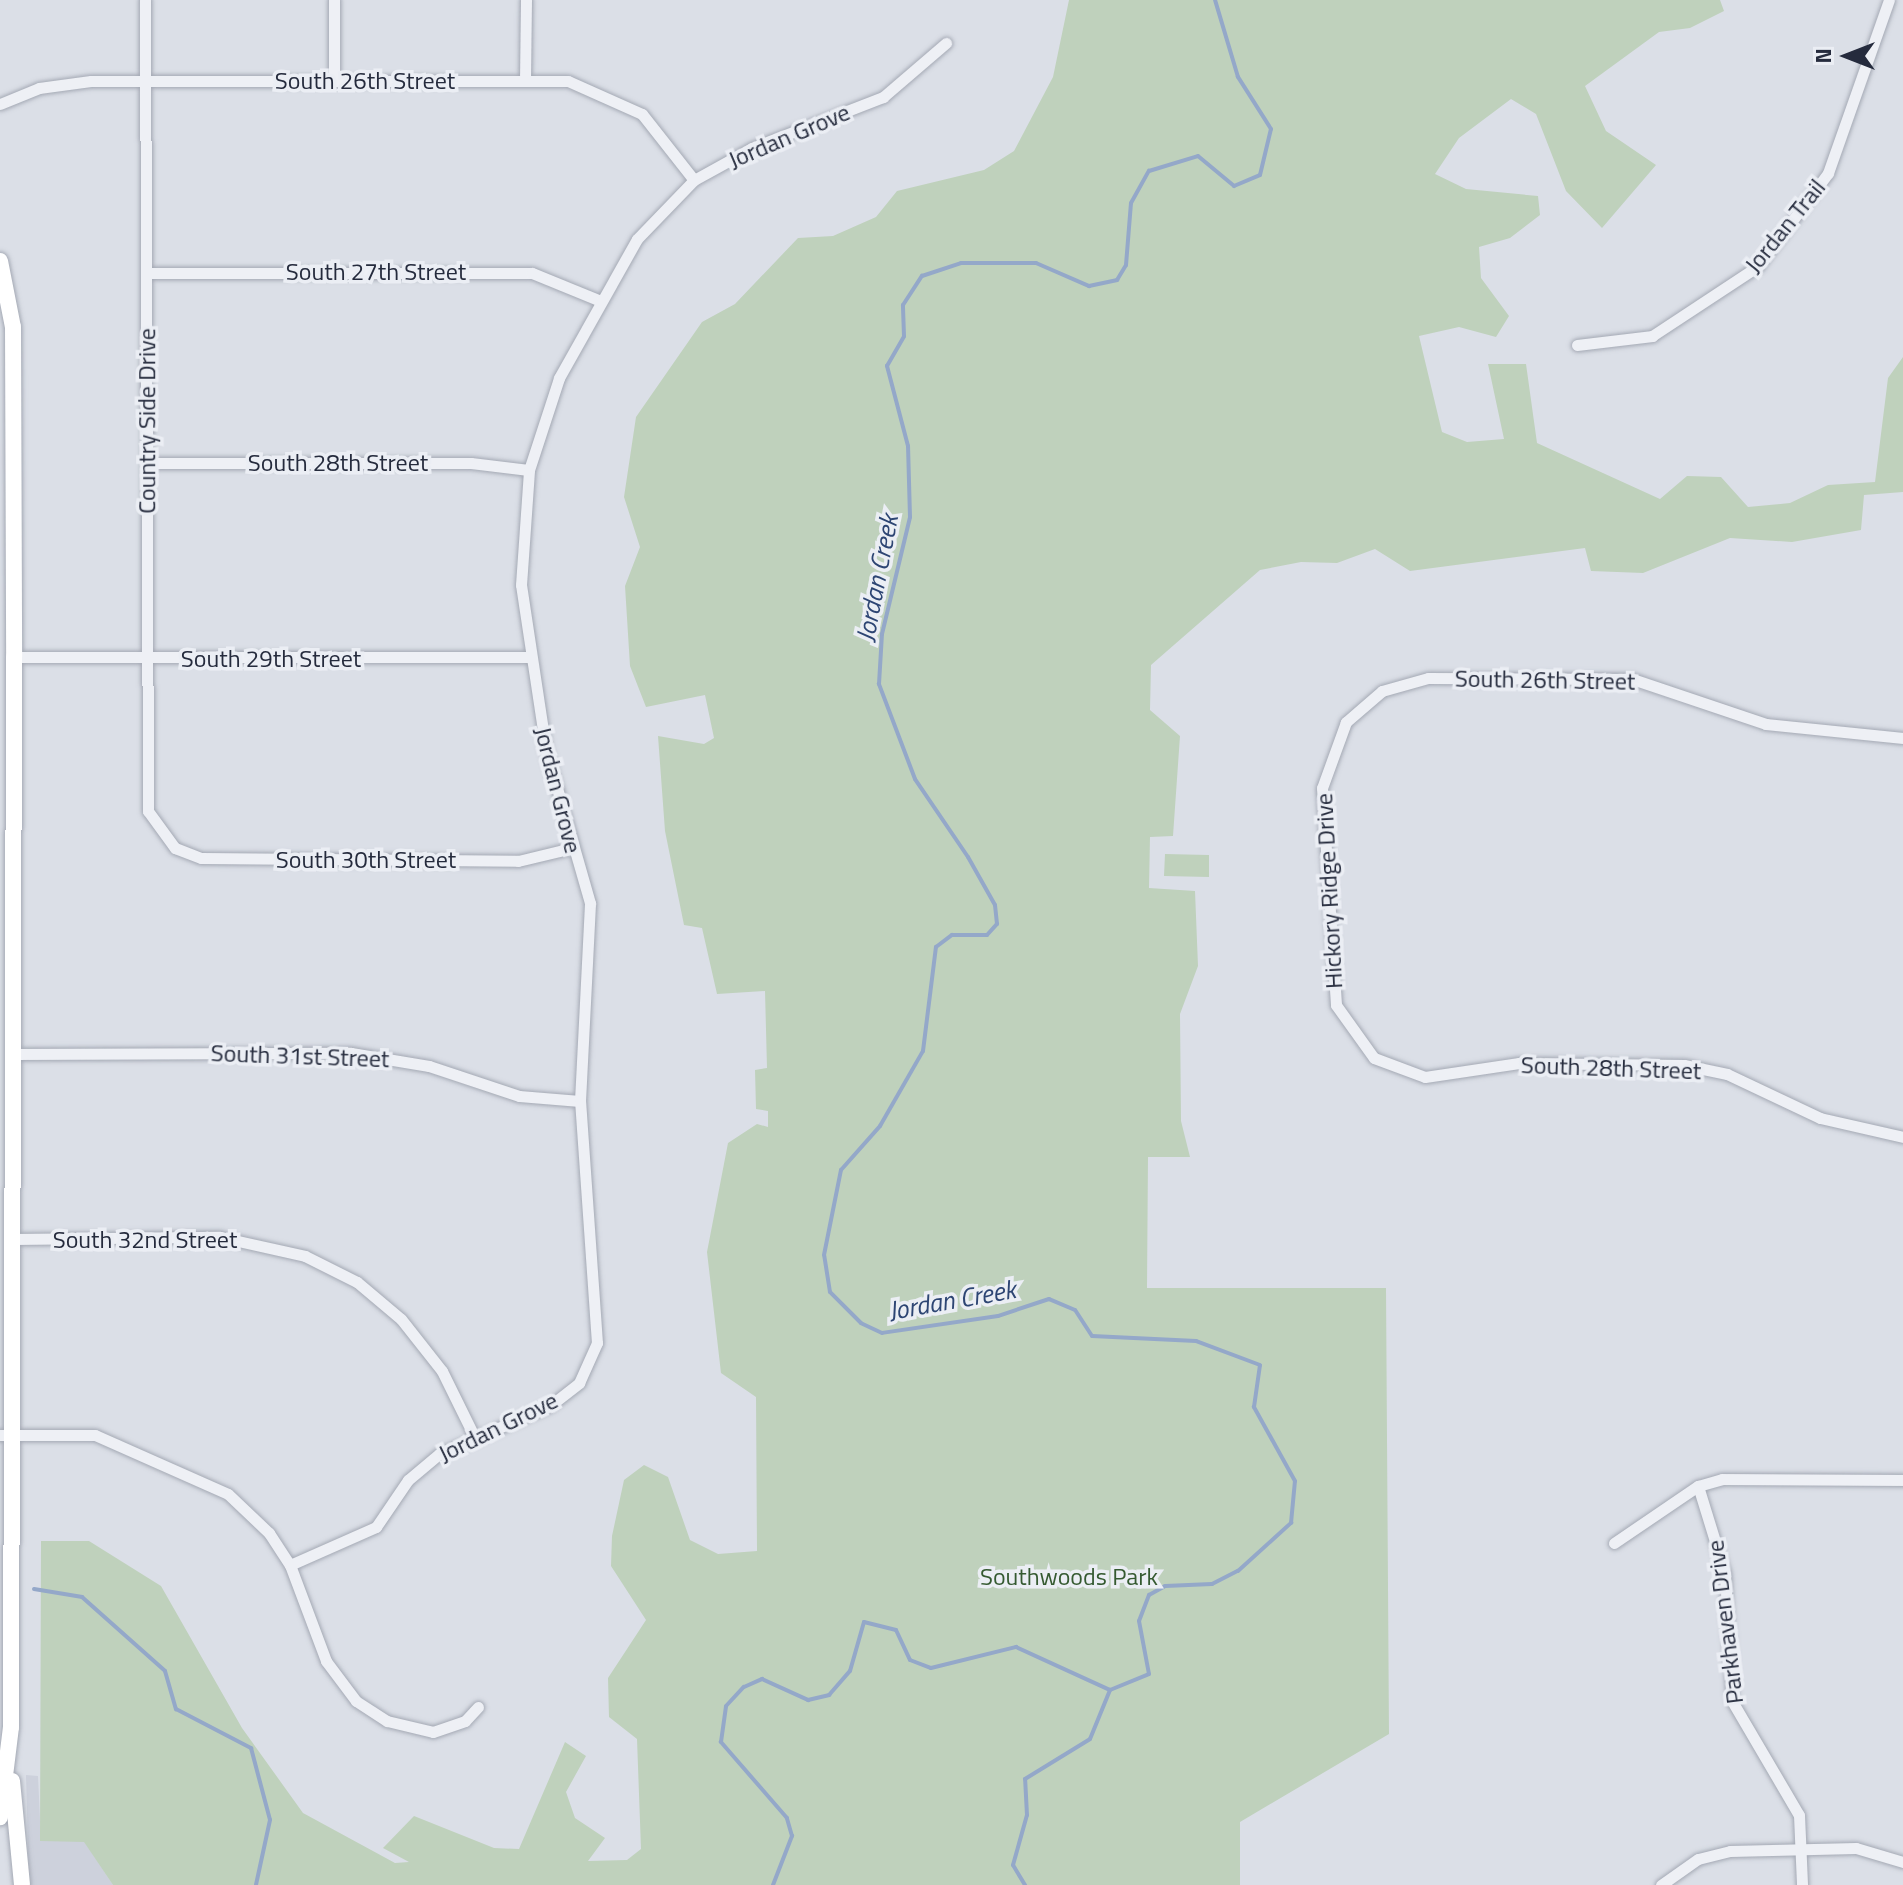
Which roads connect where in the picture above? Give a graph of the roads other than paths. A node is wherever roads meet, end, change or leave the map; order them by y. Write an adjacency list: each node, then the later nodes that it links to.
1 (145, 0): 8 (street, Country Side Drive)
2 (334, 0): 6 (street)
3 (526, 0): 7 (street)
4 (1889, 0): 14 (street, Jordan Trail)
5 (946, 43): 10 (street, Jordan Grove)
6 (334, 81): 7 (street, South 26th Street); 8 (street, South 26th Street)
7 (525, 81): 10 (street, South 26th Street)
8 (146, 82): 9 (street, South 26th Street); 12 (street, Country Side Drive)
9 (0, 104)
10 (694, 180): 13 (street, Jordan Grove)
11 (0, 261): 17 (main road)
12 (147, 273): 13 (street, South 27th Street); 15 (street, Country Side Drive)
13 (598, 300): 16 (street, Jordan Grove)
14 (1577, 345)
15 (148, 463): 16 (street, South 28th Street); 19 (street, Country Side Drive)
16 (529, 470): 18 (street, Jordan Grove)
17 (14, 657): 19 (street, South 29th Street); 24 (main road)
18 (528, 657): 19 (street, South 29th Street); 23 (street, Jordan Grove)
19 (146, 659): 22 (street, Country Side Drive)
20 (1375, 697): 21 (street, South 26th Street); 25 (street, Hickory Ridge Drive)
21 (1903, 738)
22 (164, 836): 23 (street, South 30th Street)
23 (572, 848): 26 (street, Jordan Grove)
24 (13, 1054): 26 (street, South 31st Street); 28 (main road)
25 (1403, 1072): 27 (street, South 28th Street)
26 (580, 1101): 30 (street, Jordan Grove)
27 (1903, 1137)
28 (13, 1239): 29 (main road); 30 (street, South 32nd Street)
29 (6, 1436): 34 (street); 36 (main road)
30 (475, 1438): 34 (street, Jordan Grove)
31 (1903, 1480): 32 (street)
32 (1698, 1486): 33 (street); 38 (street, Parkhaven Drive)
33 (1614, 1543)
34 (290, 1565): 35 (street)
35 (478, 1707)
36 (10, 1775): 37 (main road); 40 (main road)
37 (0, 1817)
38 (1802, 1849): 39 (street); 41 (street); 42 (street, Parkhaven Drive)
39 (1903, 1862)
40 (22, 1885)
41 (1661, 1885)
42 (1802, 1885)

